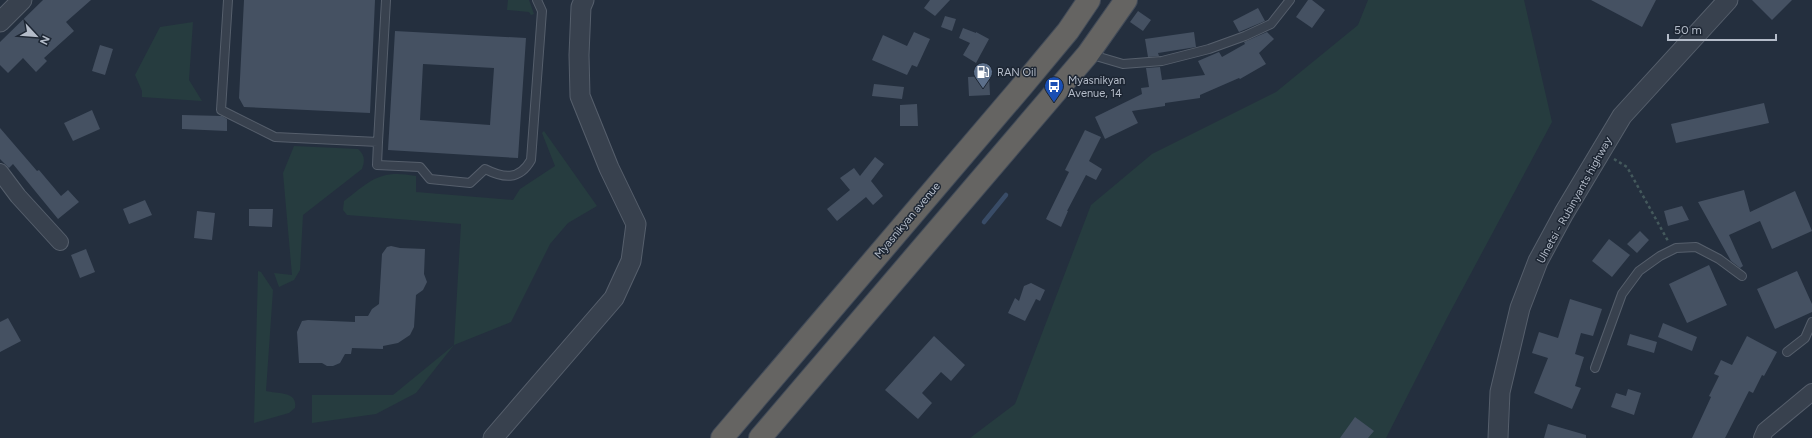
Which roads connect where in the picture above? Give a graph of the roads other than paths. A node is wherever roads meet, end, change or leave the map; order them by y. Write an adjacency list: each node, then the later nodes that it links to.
1 (22, 0): 10 (street)
2 (228, 0): 12 (lane)
3 (386, 0): 12 (lane)
4 (537, 0): 12 (lane)
5 (584, 0): 20 (street)
6 (1089, 0): 21 (highway, Myasnikyan avenue)
7 (1126, 0): 11 (highway)
8 (1290, 0): 11 (lane)
9 (1728, 0): 23 (street, Ulnetsi - Rubinyants highway)
10 (0, 22)
11 (1088, 54): 22 (highway)
12 (378, 142)
13 (0, 172): 14 (street)
14 (60, 242)
15 (1742, 276): 18 (lane)
16 (1812, 322): 17 (lane)
17 (1787, 352)
18 (1595, 368)
19 (1812, 392): 24 (street)
20 (493, 438)
21 (722, 438)
22 (760, 438)
23 (1498, 438)
24 (1762, 438)

